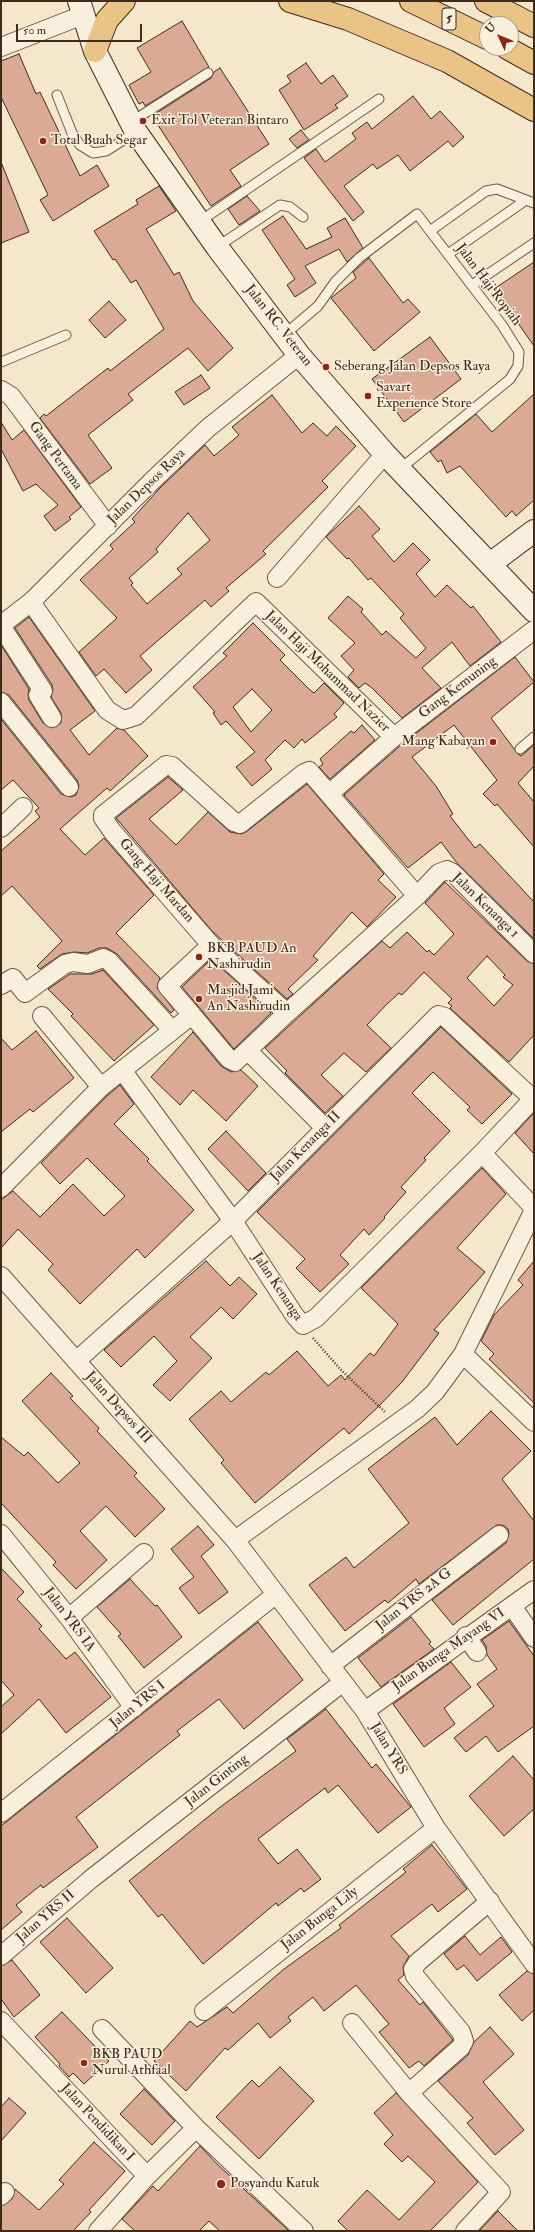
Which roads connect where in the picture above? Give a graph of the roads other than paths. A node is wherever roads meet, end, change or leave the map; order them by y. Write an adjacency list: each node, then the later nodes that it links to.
1 (124, 1): 9 (highway)
2 (290, 1): 15 (highway)
3 (411, 1): 7 (highway, 5)
4 (486, 1): 6 (highway)
5 (81, 8): 8 (street); 9 (main road, Jalan RC. Veteran)
6 (534, 26)
7 (479, 34)
8 (1, 47)
9 (95, 51): 16 (main road, Jalan RC. Veteran)
10 (519, 55): 11 (highway)
11 (534, 63)
12 (208, 73): 16 (lane)
13 (57, 95): 16 (lane)
14 (379, 99): 19 (lane)
15 (534, 110)
16 (134, 127): 19 (main road, Jalan RC. Veteran)
17 (530, 202): 20 (lane); 23 (lane)
18 (302, 217): 22 (lane)
19 (199, 222): 22 (main road, Jalan RC. Veteran)
20 (430, 231): 23 (lane, Jalan Haji Ropiah); 26 (lane, Jalan Haji Ropiah)
21 (534, 243): 24 (lane)
22 (217, 247): 26 (main road, Jalan RC. Veteran)
23 (448, 254): 24 (lane, Jalan Haji Ropiah)
24 (472, 285): 30 (lane, Jalan Haji Ropiah)
25 (66, 335): 28 (lane)
26 (284, 335): 27 (main road, Jalan RC. Veteran)
27 (299, 354): 30 (main road, Jalan RC. Veteran); 31 (street, Jalan Depsos Raya)
28 (1, 362)
29 (1, 390): 31 (street, Gang Pertama)
30 (393, 461): 33 (main road, Jalan RC. Veteran); 34 (street)
31 (108, 526): 35 (street, Jalan Depsos Raya)
32 (534, 531): 33 (main road)
33 (490, 564): 36 (main road, Jalan RC. Veteran)
34 (277, 578)
35 (31, 602): 37 (street, Jalan Depsos Raya); 41 (street, Jalan Haji Mohammad Nazier)
36 (534, 610)
37 (1, 625): 40 (street)
38 (534, 630): 41 (street, Gang Kemuning)
39 (1, 702): 44 (street)
40 (52, 718)
41 (394, 737): 45 (street, Gang Kemuning)
42 (534, 737): 43 (lane)
43 (520, 749)
44 (69, 787)
45 (329, 794): 48 (street); 49 (street, Gang Haji Mardan)
46 (23, 807): 47 (street)
47 (1, 827)
48 (417, 896): 50 (street, Jalan Kenanga 1); 52 (street)
49 (211, 945): 52 (street, Gang Haji Mardan); 53 (street)
50 (534, 954)
51 (1, 985): 55 (street)
52 (287, 1013): 56 (street)
53 (192, 1014): 55 (street); 56 (street)
54 (42, 1016): 58 (street)
55 (172, 1030): 57 (street)
56 (248, 1051): 60 (street)
57 (122, 1070): 58 (street); 64 (street, Jalan Kenanga)
58 (101, 1087): 62 (street)
59 (534, 1099): 60 (street, Jalan Kenanga II); 61 (street, Jalan Kenanga)
60 (325, 1128): 64 (street, Jalan Kenanga II)
61 (482, 1153): 63 (street); 64 (street, Jalan Kenanga)
62 (1, 1188)
63 (534, 1209): 66 (street)
64 (233, 1221): 67 (street, Jalan Kenanga II)
65 (1, 1276): 67 (street, Jalan Depsos III)
66 (463, 1354): 68 (street); 71 (street)
67 (76, 1362): 71 (street, Jalan Depsos III)
68 (534, 1422)
69 (1, 1534): 76 (street, Jalan YRS IA)
70 (499, 1535): 80 (street, Jalan YRS 2A G)
71 (235, 1540): 74 (street, Jalan YRS)
72 (144, 1553): 76 (street)
73 (534, 1590): 75 (street, Jalan Bunga Mayang VI)
74 (275, 1595): 80 (street, Jalan YRS); 82 (street, Jalan YRS I)
75 (512, 1606): 77 (street, Jalan Bunga Mayang VI); 78 (street)
76 (69, 1618): 82 (street, Jalan YRS IA)
77 (466, 1636): 79 (street); 83 (street, Jalan Bunga Mayang VI)
78 (534, 1638)
79 (477, 1652)
80 (330, 1666): 81 (street, Jalan YRS)
81 (343, 1682): 83 (street, Jalan YRS); 86 (street, Jalan Ginting)
82 (134, 1708): 84 (street, Jalan YRS I)
83 (365, 1710): 85 (street, Jalan YRS)
84 (1, 1813)
85 (436, 1828): 87 (street, Jalan YRS); 90 (street, Jalan Bunga Lily)
86 (91, 1879): 88 (street, Jalan YRS II)
87 (490, 1901): 89 (street, Jalan YRS); 94 (street)
88 (1, 1956)
89 (534, 1964)
90 (204, 2011)
91 (352, 2023): 94 (street)
92 (3, 2026): 96 (street, Jalan Pendidikan I)
93 (102, 2029): 95 (street)
94 (409, 2093): 99 (street)
95 (196, 2128): 96 (street); 98 (street)
96 (147, 2176): 97 (street)
97 (102, 2230)
98 (304, 2231)
99 (465, 2231)

